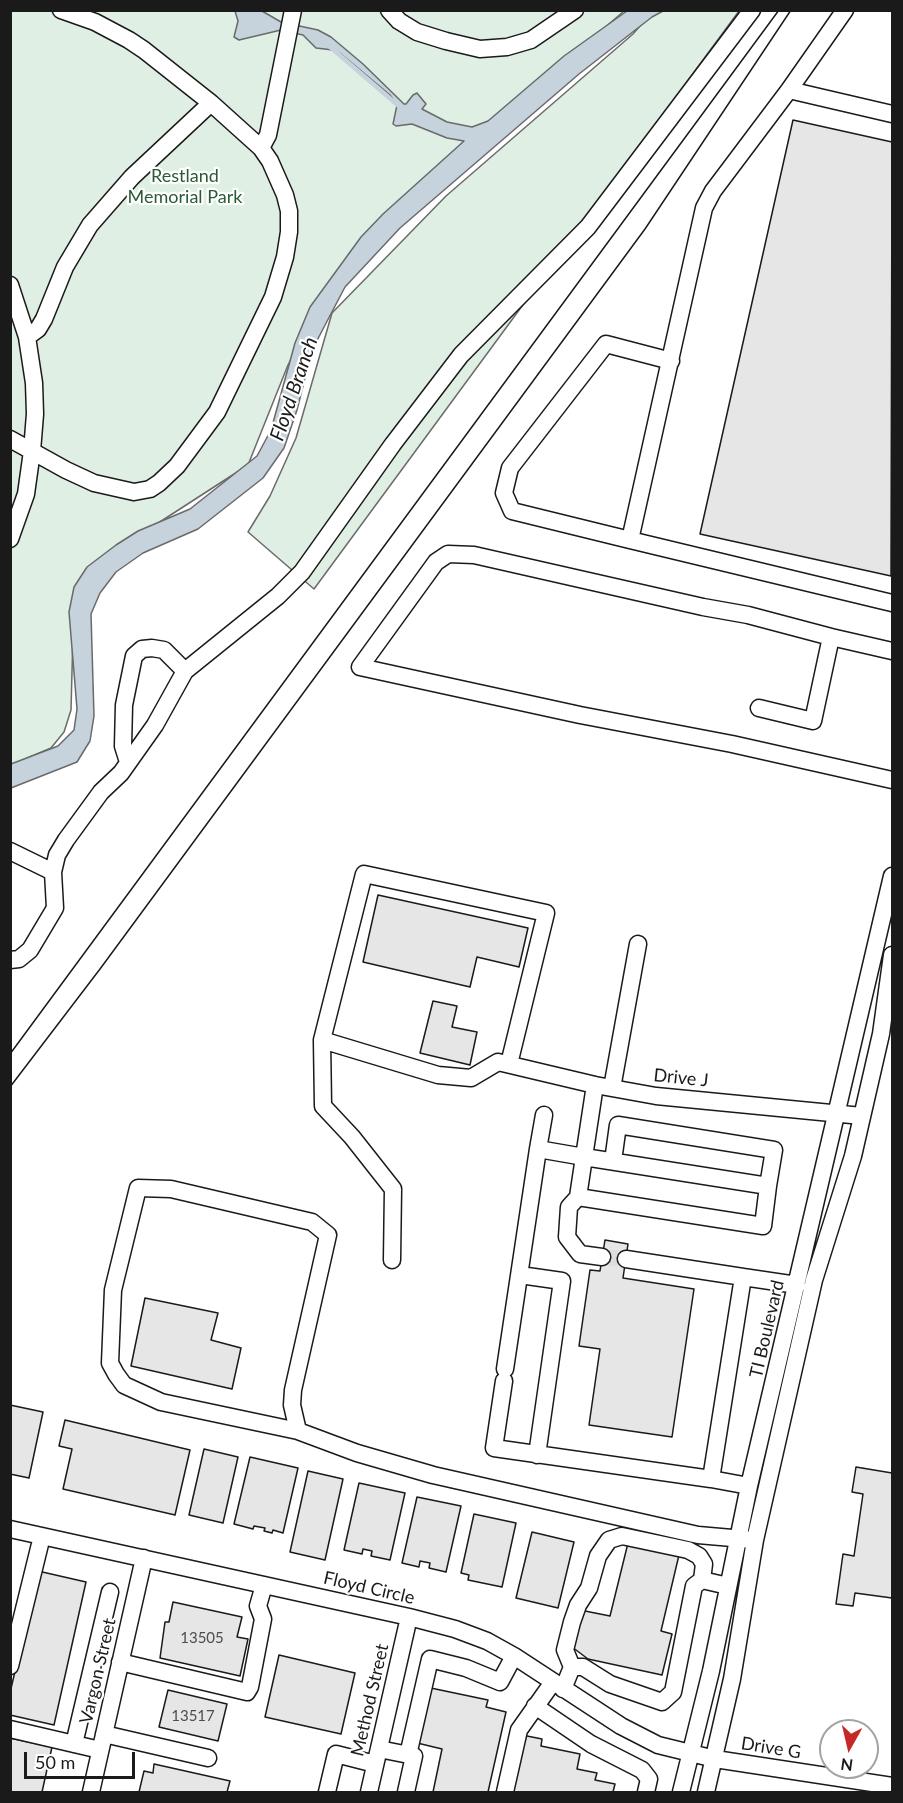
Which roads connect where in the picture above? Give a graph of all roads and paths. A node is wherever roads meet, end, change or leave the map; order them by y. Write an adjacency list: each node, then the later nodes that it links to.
1 (61, 10): 8 (street)
2 (389, 10): 3 (street)
3 (575, 10)
4 (752, 10): 21 (street)
5 (845, 10): 7 (street)
6 (291, 22): 10 (street)
7 (789, 90): 9 (street); 13 (street)
8 (211, 103): 10 (street); 12 (street)
9 (892, 114)
10 (261, 148): 15 (street)
11 (10, 285): 12 (street)
12 (27, 337): 15 (street)
13 (671, 361): 17 (street); 17 (street)
14 (10, 439): 15 (street)
15 (32, 451): 16 (street)
16 (10, 539)
17 (630, 540): 18 (street)
18 (892, 603)
19 (831, 637): 20 (street); 22 (street); 24 (street)
20 (892, 651)
21 (184, 671): 23 (street); 23 (street)
22 (759, 708)
23 (128, 762): 26 (street)
24 (892, 780)
25 (10, 851): 26 (street)
26 (53, 872): 30 (street)
27 (892, 876): 35 (street, TI Boulevard)
28 (638, 944): 34 (street)
29 (892, 955): 37 (street, TI Boulevard)
30 (10, 960)
31 (322, 1040): 32 (street); 32 (street); 45 (street)
32 (504, 1063): 33 (street, Drive J)
33 (595, 1085): 34 (street, Drive J); 39 (street)
34 (612, 1088): 35 (street, Drive J)
35 (837, 1113): 37 (street, Drive J); 48 (street, TI Boulevard)
36 (544, 1115): 38 (street)
37 (862, 1116): 55 (street, TI Boulevard)
38 (538, 1149): 39 (street); 46 (street)
39 (584, 1157): 40 (street); 42 (street)
40 (613, 1161): 41 (street); 41 (street)
41 (768, 1186): 42 (street)
42 (578, 1197): 43 (street)
43 (602, 1257)
44 (626, 1259): 47 (street)
45 (392, 1260)
46 (520, 1275): 50 (street); 50 (street)
47 (743, 1277): 48 (street); 51 (street)
48 (797, 1285): 52 (street, TI Boulevard)
49 (298, 1431): 49 (street); 55 (street)
50 (537, 1455): 51 (street)
51 (711, 1479): 52 (street)
52 (749, 1486): 55 (street, TI Boulevard)
53 (10, 1529): 54 (street, Floyd Circle)
54 (42, 1536): 56 (street, Floyd Circle); 64 (street)
55 (746, 1539): 59 (street, TI Boulevard); 76 (street, TI Boulevard)
56 (144, 1558): 58 (street, Floyd Circle); 63 (street, Vargon Street)
57 (702, 1581): 59 (street); 65 (street); 65 (street)
58 (264, 1585): 61 (street, Floyd Circle); 63 (street)
59 (728, 1586): 72 (street, TI Boulevard)
60 (110, 1592): 70 (street)
61 (409, 1617): 62 (street, Floyd Circle); 74 (street, Method Street)
62 (514, 1656): 66 (street, Floyd Circle); 73 (street)
63 (120, 1662): 69 (street, Vargon Street)
64 (10, 1666)
65 (572, 1667): 66 (street)
66 (558, 1685): 67 (street); 72 (street, Floyd Circle)
67 (536, 1706): 82 (street); 83 (street)
68 (10, 1729): 70 (street)
69 (104, 1734): 71 (street, Vargon Street); 75 (street)
70 (74, 1744): 71 (street)
71 (100, 1750): 78 (street, Vargon Street)
72 (691, 1754): 76 (street, Drive G); 84 (street, TI Boulevard)
73 (408, 1755): 74 (street); 81 (street)
74 (377, 1756): 79 (street); 80 (street, Method Street)
75 (208, 1758)
76 (715, 1759): 77 (street, Drive G); 85 (street, TI Boulevard)
77 (892, 1786)
78 (90, 1792)
79 (327, 1792)
80 (369, 1792)
81 (406, 1792)
82 (505, 1792)
83 (646, 1792)
84 (681, 1792)
85 (706, 1792)

